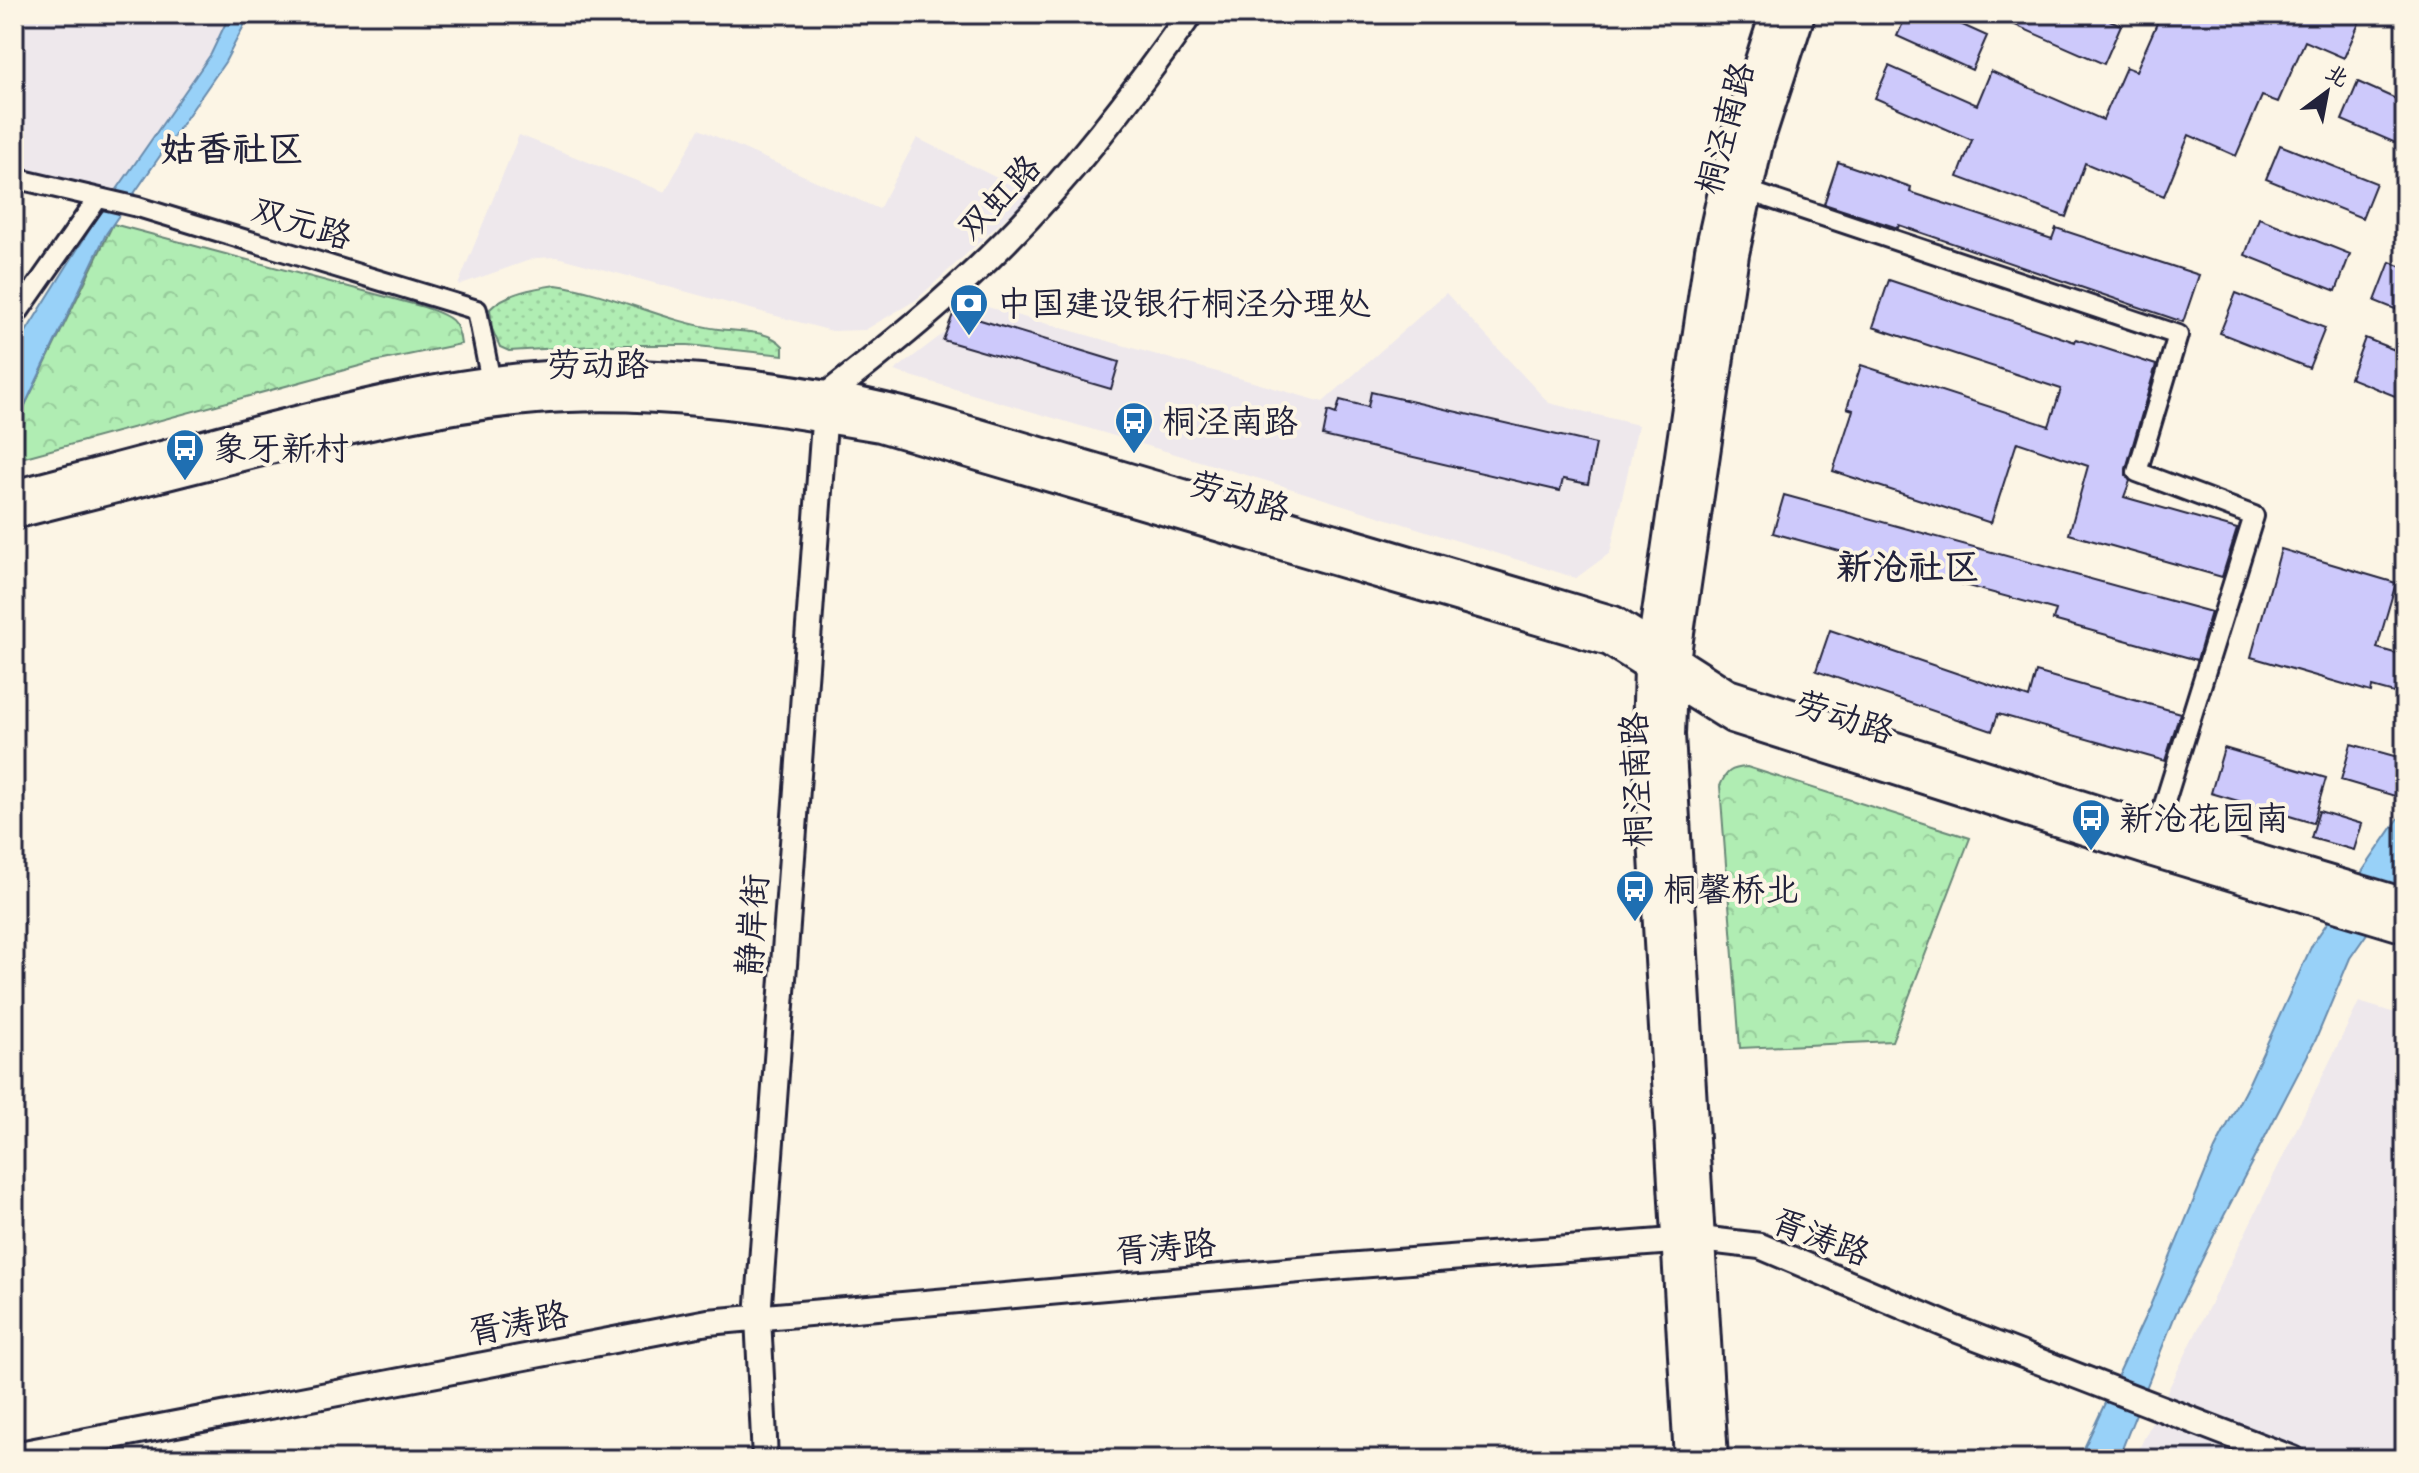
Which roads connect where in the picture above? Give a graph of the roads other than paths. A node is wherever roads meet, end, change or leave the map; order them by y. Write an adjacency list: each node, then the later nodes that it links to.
1 (1190, 14): 9 (street, 双虹路)
2 (1776, 14): 12 (main road, 桐泾南路)
3 (1799, 14): 5 (main road, 桐泾南路)
4 (14, 178): 6 (street, 双元路)
5 (1745, 190): 12 (main road, 桐泾南路); 13 (street)
6 (102, 199): 7 (street); 8 (street, 双元路)
7 (14, 318)
8 (493, 392): 9 (main road, 劳动路); 10 (main road, 劳动路); 11 (main road, 劳动路)
9 (824, 408): 12 (main road, 劳动路); 17 (street, 静岸街)
10 (14, 494)
11 (14, 515)
12 (1662, 663): 13 (main road, 劳动路); 16 (main road, 桐泾南路)
13 (2153, 840): 14 (main road, 劳动路); 15 (main road, 劳动路)
14 (2400, 900)
15 (2392, 925)
16 (1689, 1239): 17 (street, 胥涛路); 20 (main road, 桐泾南路); 21 (main road, 桐泾南路); 22 (street, 胥涛路)
17 (758, 1317): 18 (street, 胥涛路); 19 (street, 静岸街)
18 (14, 1455)
19 (765, 1459)
20 (1690, 1459)
21 (1712, 1459)
22 (2293, 1459)

